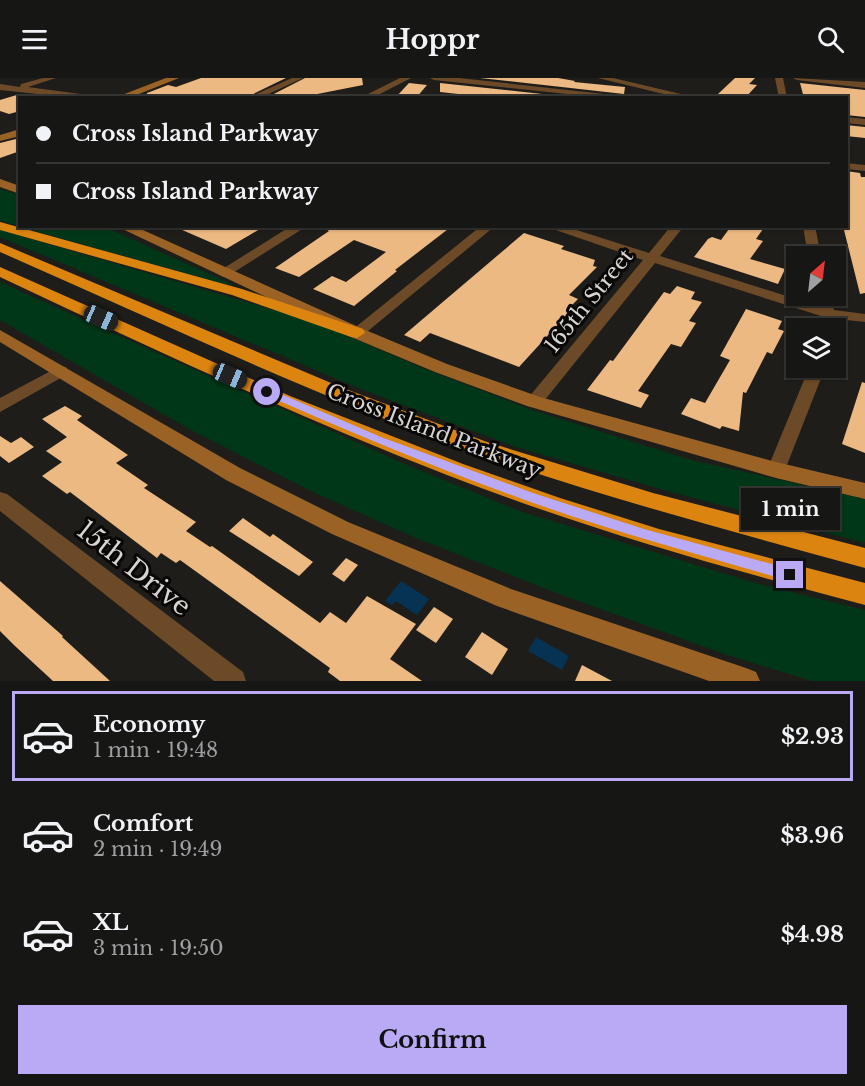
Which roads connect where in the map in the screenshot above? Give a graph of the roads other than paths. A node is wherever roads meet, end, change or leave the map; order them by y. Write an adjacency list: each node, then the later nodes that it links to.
1 (52, 78): 11 (street)
2 (175, 78): 14 (street)
3 (299, 78): 15 (street)
4 (407, 78): 16 (street)
5 (434, 78): 17 (street)
6 (602, 78): 18 (street)
7 (779, 78): 19 (street)
8 (797, 78): 9 (street)
9 (865, 85)
10 (0, 87): 11 (street)
11 (15, 89): 12 (street); 13 (street)
12 (0, 94)
13 (86, 96)
14 (124, 96)
15 (256, 96)
16 (368, 96)
17 (617, 96)
18 (685, 96)
19 (783, 96)
20 (848, 120): 21 (street)
21 (865, 122)
22 (18, 133): 23 (street)
23 (0, 138)
24 (848, 166): 25 (street)
25 (865, 168)
26 (0, 183): 27 (street)
27 (18, 189)
28 (0, 226): 44 (highway)
29 (126, 228): 39 (street)
30 (299, 228): 39 (street)
31 (487, 228): 44 (street)
32 (556, 228): 37 (street)
33 (676, 228): 37 (street, 165th Street)
34 (809, 228): 35 (street)
35 (813, 246)
36 (0, 247): 53 (highway, Cross Island Parkway)
37 (650, 259): 41 (street); 48 (street, 165th Street)
38 (0, 271): 54 (highway, Cross Island Parkway)
39 (223, 273): 44 (street)
40 (825, 306): 41 (street)
41 (827, 313): 42 (street); 43 (street)
42 (828, 318)
43 (865, 318)
44 (357, 333): 48 (street)
45 (0, 335): 46 (street)
46 (60, 370): 49 (street); 55 (street)
47 (813, 378): 50 (street)
48 (534, 402): 50 (street)
49 (0, 406)
50 (776, 470): 51 (street)
51 (865, 491)
52 (0, 500): 56 (street, 15th Drive)
53 (865, 558)
54 (865, 594)
55 (719, 677): 57 (street)
56 (234, 681)
57 (746, 681)

